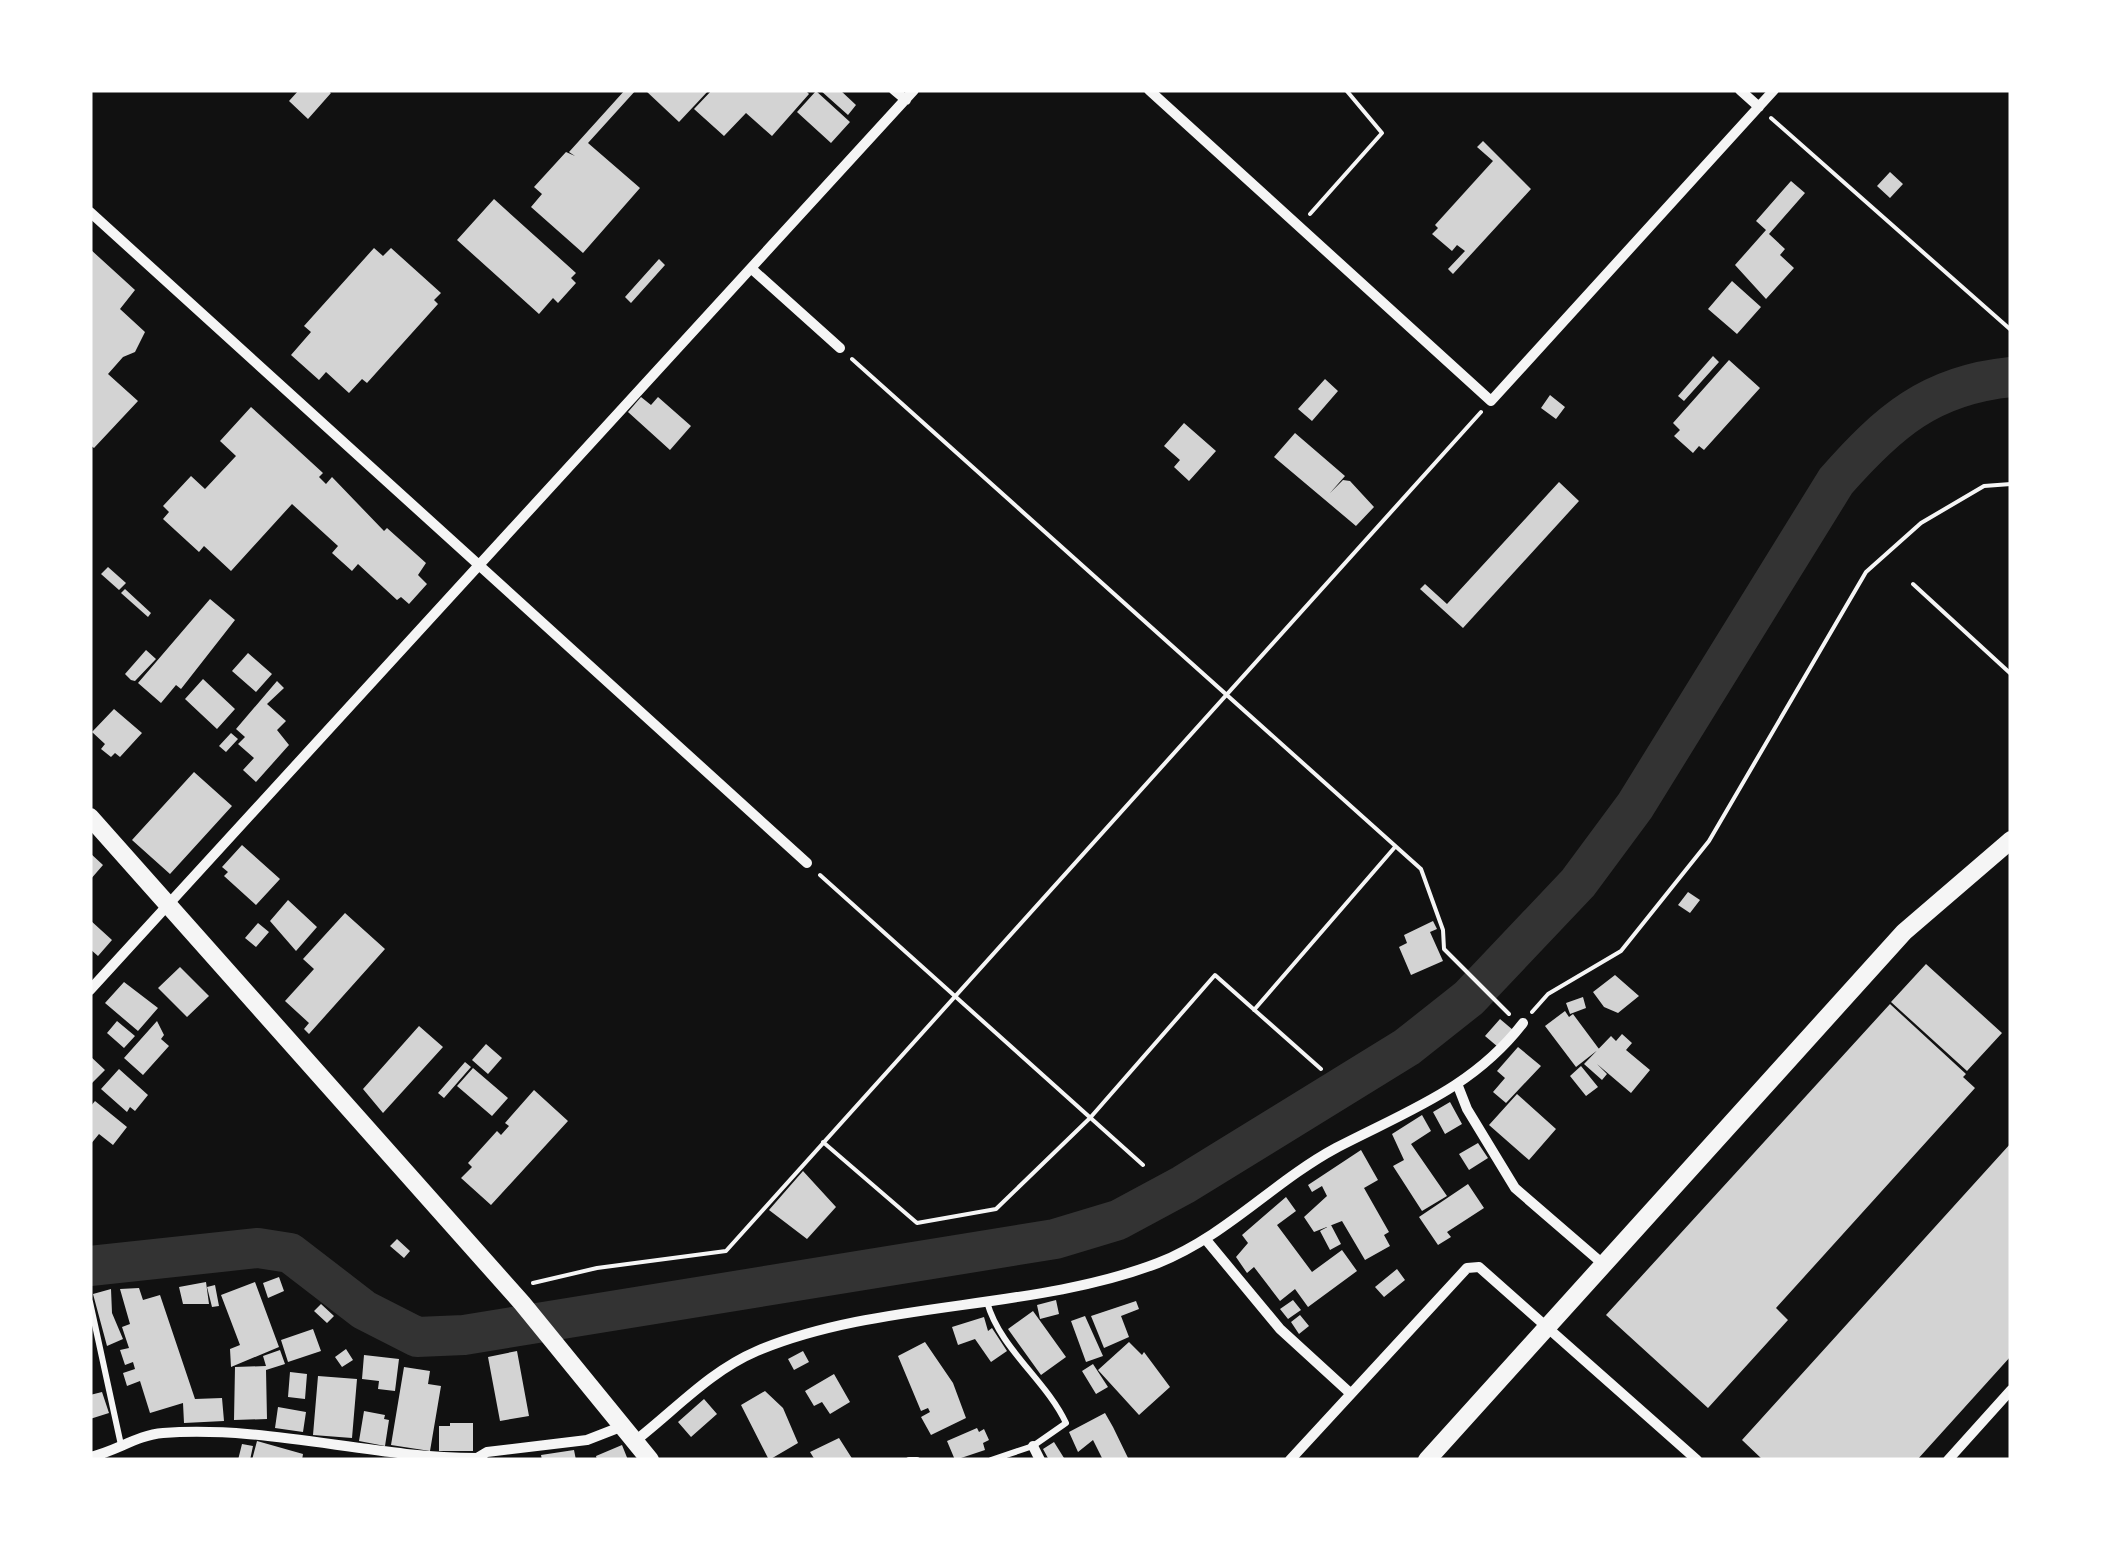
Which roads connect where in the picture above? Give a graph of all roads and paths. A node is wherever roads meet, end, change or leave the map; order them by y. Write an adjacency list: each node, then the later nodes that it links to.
1 (894, 90): 7 (street)
2 (914, 90): 7 (street)
3 (1149, 90): 10 (street)
4 (1346, 90): 10 (path)
5 (1740, 90): 8 (street)
6 (1774, 90): 8 (street)
7 (906, 100): 11 (street)
8 (1759, 107): 12 (path); 14 (street)
9 (90, 212): 16 (street)
10 (1298, 226): 14 (street)
11 (752, 270): 13 (street); 16 (street)
12 (2011, 330)
13 (840, 348): 19 (path)
14 (1491, 401): 19 (path)
15 (2011, 484): 29 (path)
16 (481, 564): 23 (street); 24 (street)
17 (1913, 584): 18 (path)
18 (2011, 674)
19 (1227, 693): 22 (path); 26 (path)
20 (90, 817): 24 (street)
21 (2011, 840): 36 (street)
22 (1396, 846): 27 (path); 28 (path)
23 (807, 863): 26 (path)
24 (170, 904): 25 (street); 37 (street)
25 (90, 990)
26 (952, 996): 32 (path); 33 (path)
27 (1254, 1010): 30 (path); 32 (path)
28 (1502, 1010)
29 (1523, 1023): 31 (street)
30 (1322, 1069)
31 (1458, 1086): 35 (street); 36 (street)
32 (1090, 1118): 33 (path); 34 (path)
33 (823, 1142): 37 (path)
34 (1144, 1166)
35 (1207, 1241): 39 (street); 42 (street)
36 (1602, 1264): 40 (street)
37 (518, 1298): 43 (street)
38 (90, 1302): 44 (lane)
39 (987, 1302): 43 (street); 45 (lane)
40 (1546, 1327): 42 (street); 55 (street); 56 (street)
41 (2011, 1390): 57 (street)
42 (1350, 1393): 54 (street)
43 (629, 1433): 48 (street); 49 (street)
44 (121, 1446): 46 (street); 47 (street)
45 (1033, 1446): 52 (lane); 53 (street)
46 (346, 1454): 48 (street)
47 (90, 1457)
48 (477, 1459)
49 (650, 1460)
50 (909, 1460): 51 (lane)
51 (917, 1460)
52 (991, 1460)
53 (1040, 1460)
54 (1290, 1460)
55 (1427, 1460)
56 (1697, 1460)
57 (1948, 1460)

